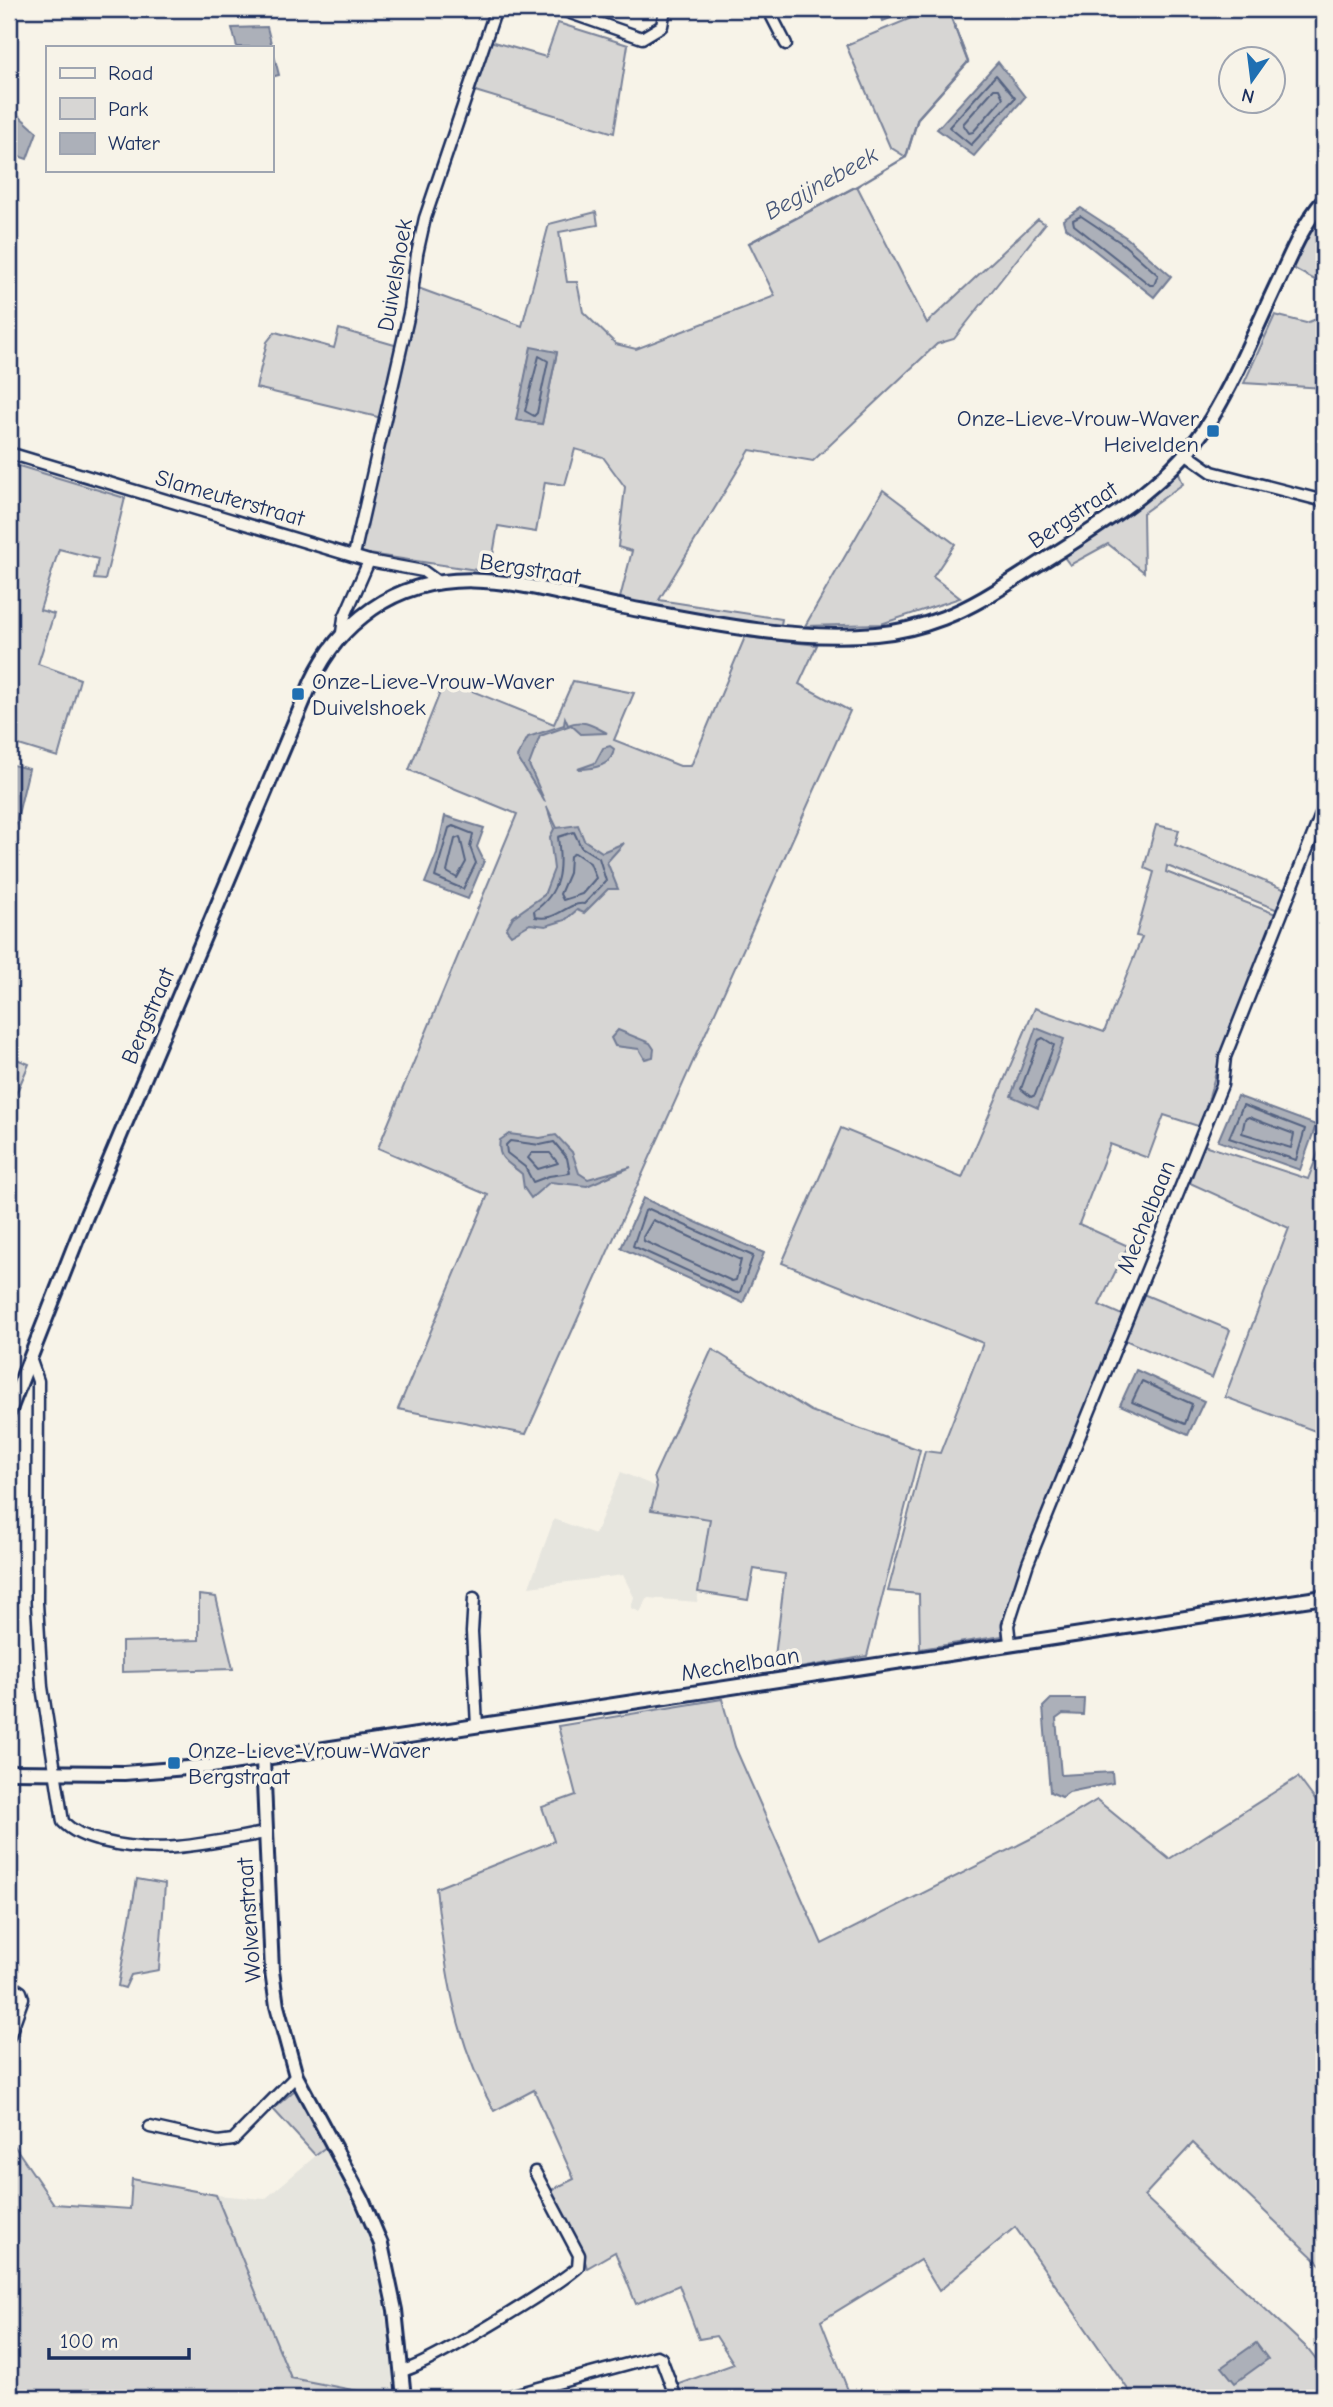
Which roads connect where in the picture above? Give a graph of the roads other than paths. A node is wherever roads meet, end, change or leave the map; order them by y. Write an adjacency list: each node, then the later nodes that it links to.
1 (496, 9): 10 (street, Duivelshoek)
2 (559, 9): 3 (street)
3 (665, 9)
4 (768, 9): 5 (street)
5 (786, 44)
6 (1324, 200): 8 (street, Bergstraat)
7 (9, 453): 10 (street, Slameuterstraat)
8 (1185, 453): 9 (street); 12 (street, Bergstraat)
9 (1324, 501)
10 (354, 555): 11 (street, Slameuterstraat)
11 (369, 561): 12 (street, Slameuterstraat); 13 (street)
12 (438, 582): 13 (street, Bergstraat)
13 (342, 634): 15 (street, Bergstraat)
14 (1324, 807): 19 (street, Mechelbaan)
15 (30, 1358): 16 (street, Bergstraat); 23 (street)
16 (9, 1412)
17 (1324, 1597): 19 (street, Mechelbaan)
18 (474, 1598): 20 (street)
19 (1010, 1643): 20 (street, Mechelbaan)
20 (477, 1726): 21 (street, Mechelbaan)
21 (263, 1759): 23 (street, Mechelbaan); 24 (street, Wolvenstraat)
22 (9, 1772): 23 (street, Mechelbaan)
23 (55, 1774): 24 (street)
24 (265, 1833): 27 (street, Wolvenstraat)
25 (9, 1984): 26 (street)
26 (9, 2037)
27 (296, 2076): 28 (street); 30 (street, Wolvenstraat)
28 (150, 2127)
29 (535, 2172): 30 (street)
30 (401, 2371): 31 (street, Wolvenstraat)
31 (404, 2398)
32 (502, 2398): 33 (street)
33 (676, 2398)

